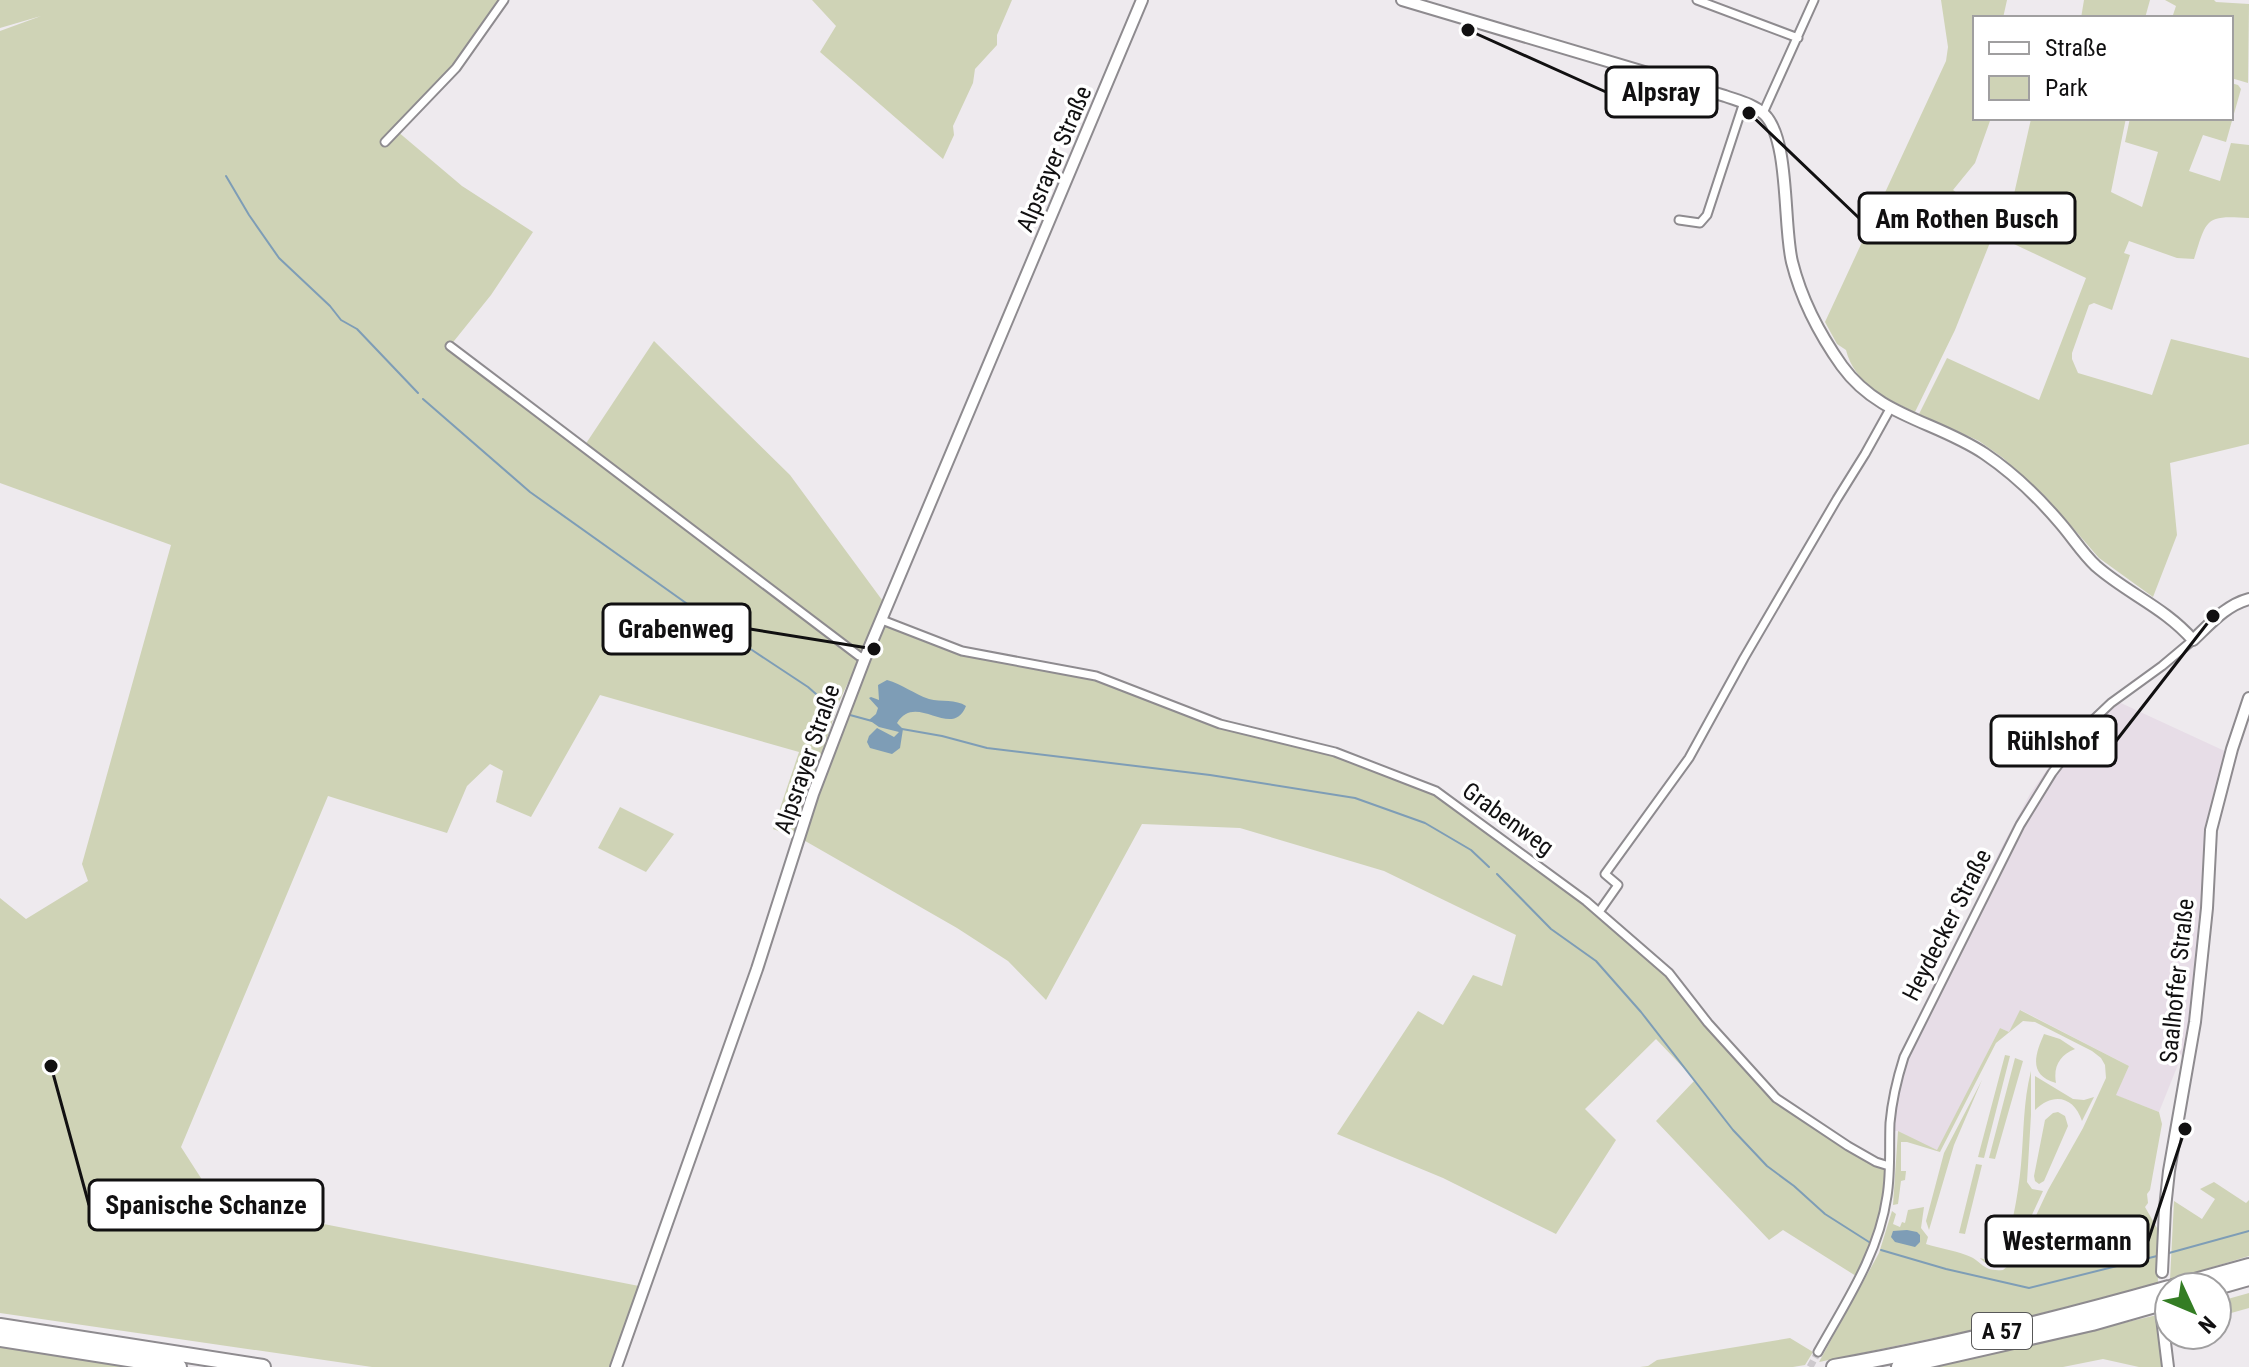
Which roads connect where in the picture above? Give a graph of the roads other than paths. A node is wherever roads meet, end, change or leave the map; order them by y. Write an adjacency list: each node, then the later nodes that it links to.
1 (504, 0): 9 (street)
2 (1142, 0): 14 (street, Alpsrayer Straße)
3 (1697, 0): 6 (street)
4 (1814, 0): 6 (street)
5 (1406, 1): 7 (street)
6 (1798, 38): 8 (street)
7 (1744, 102): 8 (street); 10 (street)
8 (1763, 113): 12 (street)
9 (385, 142)
10 (1679, 220)
11 (450, 346): 16 (street)
12 (1890, 409): 15 (street); 18 (street)
13 (2249, 599): 15 (street, Heydecker Straße)
14 (882, 620): 16 (street, Alpsrayer Straße); 18 (street, Grabenweg)
15 (2193, 640): 19 (street, Heydecker Straße)
16 (865, 658): 28 (street, Alpsrayer Straße)
17 (2249, 698): 20 (street, Saalhoffer Straße)
18 (1599, 912): 19 (street, Grabenweg)
19 (1889, 1166): 25 (street, Heydecker Straße)
20 (2162, 1271)
21 (2153, 1293): 29 (highway, A 57)
22 (2153, 1305): 30 (highway, A 57)
23 (0, 1326): 27 (highway)
24 (0, 1339): 26 (highway)
25 (1818, 1352)
26 (179, 1367)
27 (263, 1367)
28 (616, 1367)
29 (1834, 1367)
30 (1899, 1367)

